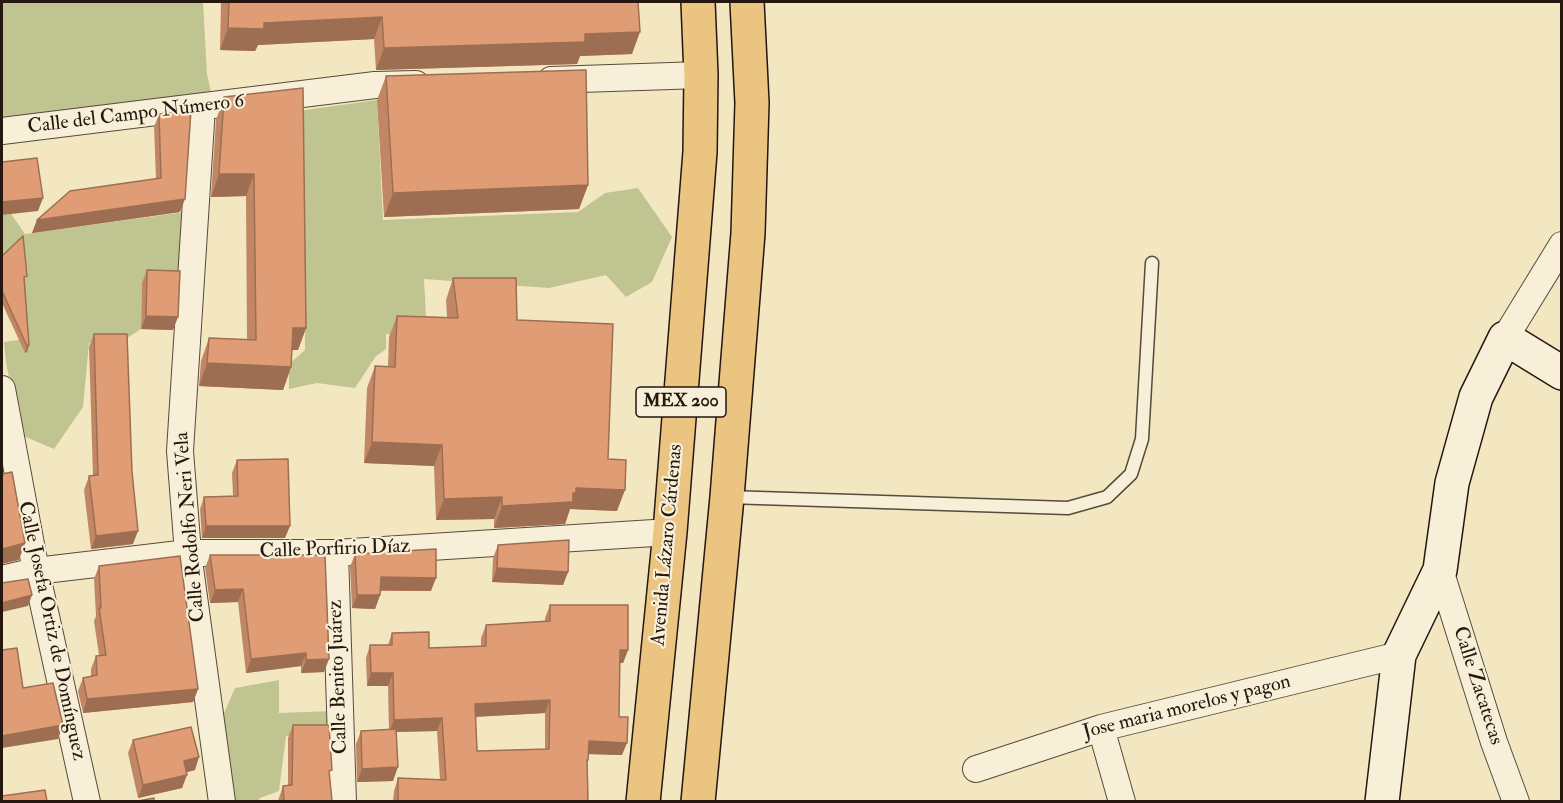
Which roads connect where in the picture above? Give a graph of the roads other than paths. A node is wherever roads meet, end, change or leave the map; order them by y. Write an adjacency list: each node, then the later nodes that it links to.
1 (698, 2): 3 (main road, Avenida Lázaro Cárdenas / MEX 200)
2 (747, 2): 13 (main road, MEX 200)
3 (701, 75): 4 (street); 14 (main road, Avenida Lázaro Cárdenas / MEX 200)
4 (526, 81)
5 (445, 83): 6 (street, Calle del Campo Número 6)
6 (202, 107): 7 (street, Calle del Campo Número 6); 15 (street, Calle Rodolfo Neri Vela)
7 (2, 131)
8 (1562, 245): 10 (street)
9 (1152, 263): 13 (lane)
10 (1506, 338): 11 (street); 17 (street)
11 (1562, 373)
12 (2, 389): 18 (street, Calle Josefa Ortiz de Domínguez)
13 (727, 497): 27 (main road, MEX 200)
14 (670, 532): 16 (street, Calle Porfirio Díaz); 26 (main road, Avenida Lázaro Cárdenas / MEX 200)
15 (188, 553): 16 (street, Calle Porfirio Díaz); 18 (street, Calle Porfirio Díaz); 24 (street, Calle Rodolfo Neri Vela)
16 (335, 553): 25 (street, Calle Benito Juárez)
17 (1440, 570): 20 (street); 30 (street, Calle Zacatecas)
18 (36, 571): 19 (street, Calle Porfirio Díaz); 23 (street, Calle Josefa Ortiz de Domínguez)
19 (2, 579)
20 (1399, 655): 21 (street, Jose maria morelos y pagon); 29 (street)
21 (1101, 728): 22 (street, Jose maria morelos y pagon); 28 (street)
22 (976, 769)
23 (87, 801)
24 (222, 801)
25 (343, 801)
26 (643, 801)
27 (698, 801)
28 (1122, 801)
29 (1382, 801)
30 (1516, 801)

